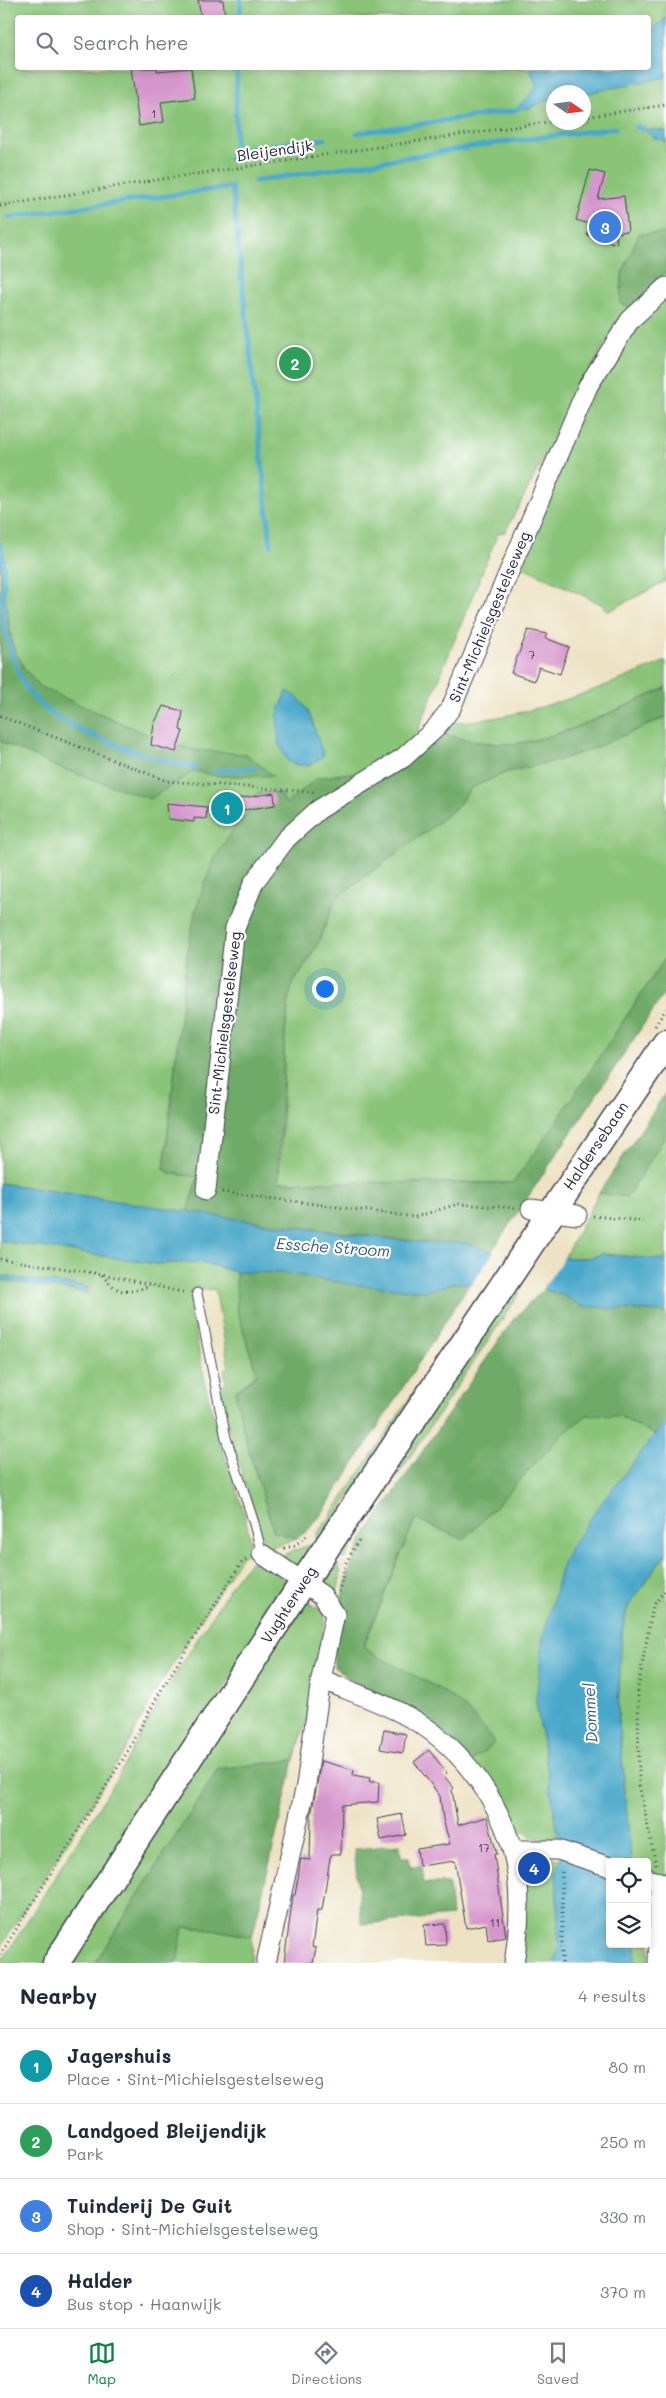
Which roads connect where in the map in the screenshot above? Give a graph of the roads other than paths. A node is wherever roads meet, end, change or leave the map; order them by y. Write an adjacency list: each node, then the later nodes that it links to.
1 (666, 287): 3 (street, Sint-Michielsgestelseweg)
2 (666, 1043): 4 (main road, Haldersebaan)
3 (206, 1190)
4 (527, 1249): 7 (main road, Vughterweg)
5 (197, 1293): 6 (lane)
6 (262, 1554): 7 (street)
7 (304, 1581): 8 (street); 12 (main road, Vughterweg)
8 (321, 1679): 9 (street); 13 (street)
9 (512, 1850): 10 (street); 14 (street)
10 (606, 1866)
11 (652, 1880): 15 (street)
12 (56, 1963)
13 (266, 1963)
14 (514, 1963)
15 (658, 1963)

